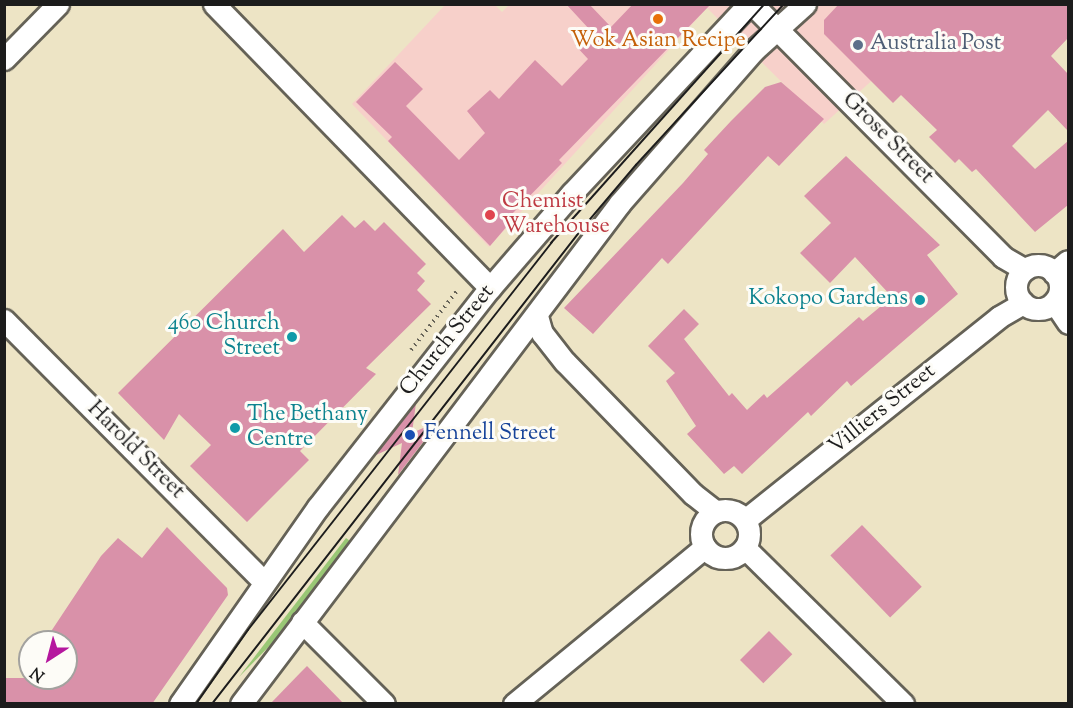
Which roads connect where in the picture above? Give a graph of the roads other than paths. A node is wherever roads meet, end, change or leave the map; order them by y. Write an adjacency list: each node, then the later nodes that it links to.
1 (58, 4): 6 (street)
2 (214, 4): 9 (street)
3 (750, 4): 5 (street, Grose Street); 9 (street, Church Street)
4 (805, 4): 5 (street)
5 (776, 28): 8 (street, Grose Street); 12 (street)
6 (4, 58)
7 (1061, 267): 8 (street); 10 (street)
8 (1024, 270): 11 (street)
9 (490, 288): 19 (street, Church Street)
10 (1054, 302): 11 (street); 14 (street)
11 (1023, 303): 16 (street, Villiers Street)
12 (537, 316): 15 (street); 20 (street)
13 (4, 320): 19 (street, Harold Street)
14 (1068, 323)
15 (716, 512): 16 (street); 17 (street)
16 (745, 520): 18 (street)
17 (705, 547): 18 (street); 24 (street)
18 (745, 548): 25 (street)
19 (264, 582): 21 (street, Church Street)
20 (302, 622): 22 (street); 23 (street)
21 (180, 704)
22 (241, 704)
23 (384, 704)
24 (514, 704)
25 (903, 704)

